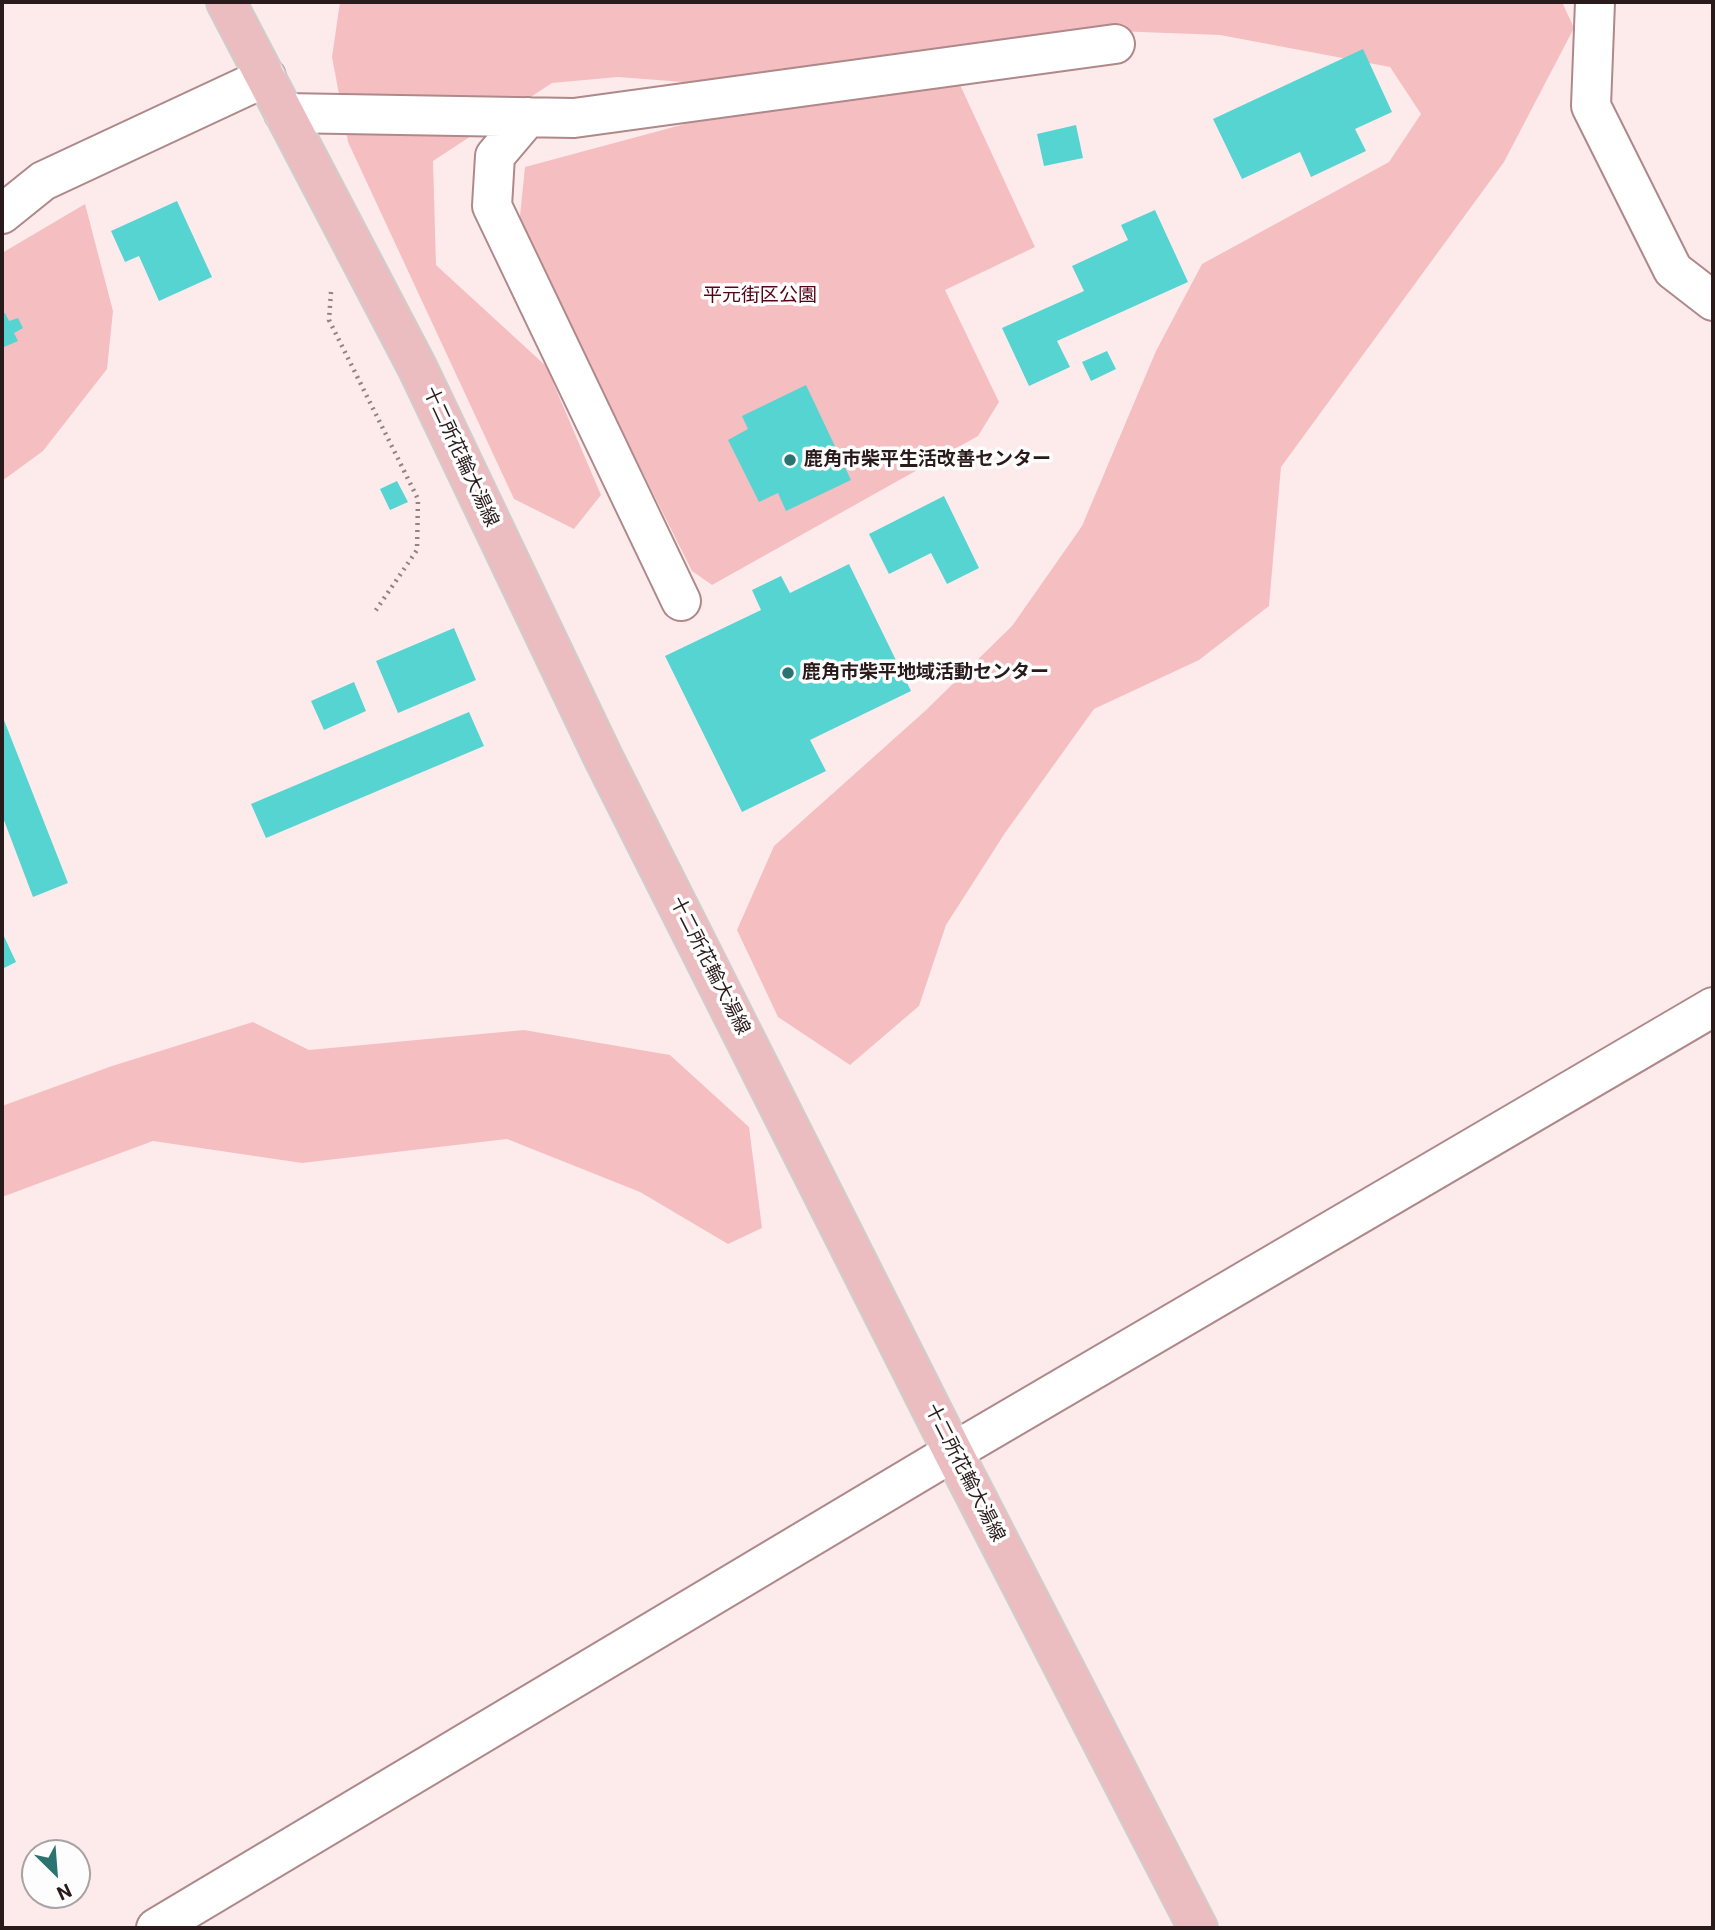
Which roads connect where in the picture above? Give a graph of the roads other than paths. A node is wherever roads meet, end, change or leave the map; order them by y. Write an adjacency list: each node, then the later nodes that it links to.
1 (226, 2): 4 (main road, 十二所花輪大湯線)
2 (1595, 2): 8 (street)
3 (1115, 44): 6 (street)
4 (266, 77): 5 (main road, 十二所花輪大湯線); 7 (street)
5 (284, 113): 6 (street); 11 (main road, 十二所花輪大湯線)
6 (528, 117): 9 (street)
7 (2, 214)
8 (1713, 301)
9 (681, 601)
10 (1713, 1007): 11 (street)
11 (953, 1452): 12 (street); 13 (main road, 十二所花輪大湯線)
12 (156, 1928)
13 (1198, 1928)

